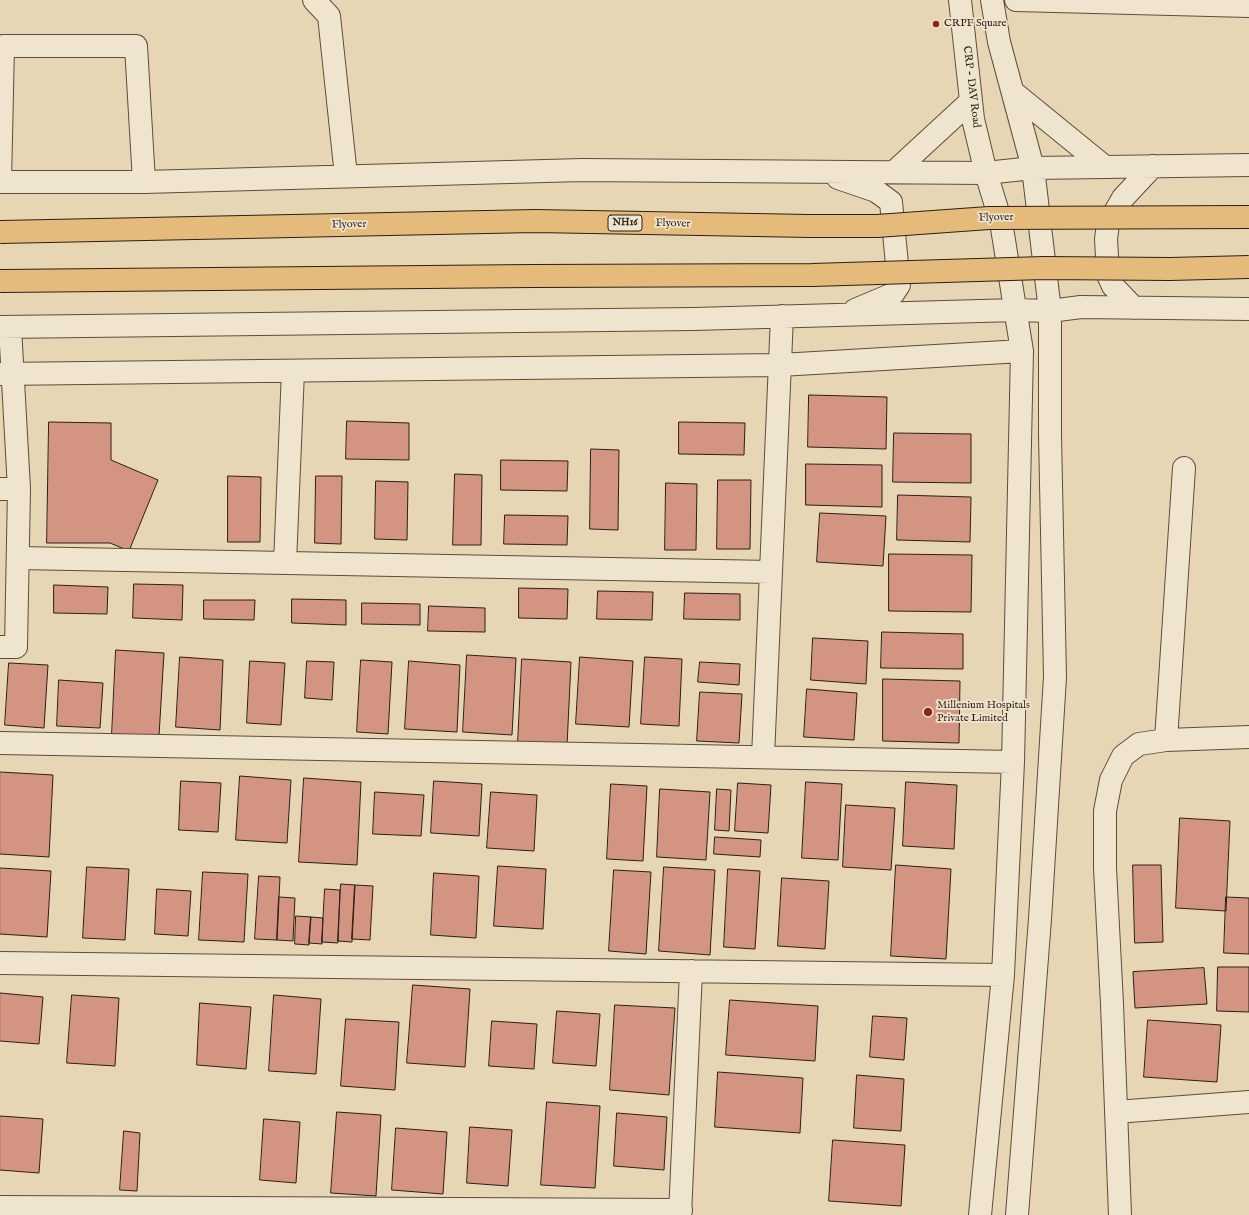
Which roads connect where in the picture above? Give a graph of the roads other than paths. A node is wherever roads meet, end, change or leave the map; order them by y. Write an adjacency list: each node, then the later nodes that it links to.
1 (314, 0): 15 (street)
2 (960, 0): 7 (street, CRP - DAV Road)
3 (992, 0): 6 (street)
4 (1016, 0): 5 (street)
5 (1249, 6)
6 (1013, 92): 10 (street); 11 (street)
7 (971, 101): 13 (street); 14 (street, CRP - DAV Road)
8 (1249, 165): 9 (street)
9 (1153, 166): 10 (street); 22 (street)
10 (1105, 167): 11 (street)
11 (1033, 168): 14 (street); 25 (street)
12 (820, 172): 13 (street); 15 (street); 26 (street)
13 (894, 172): 14 (street)
14 (986, 173): 24 (street, CRP - DAV Road)
15 (346, 176): 17 (street)
16 (0, 182): 17 (street); 17 (street)
17 (144, 182)
18 (1249, 217): 19 (highway, Flyover / NH16, bridge)
19 (0, 232)
20 (1249, 267): 21 (highway, bridge)
21 (0, 281)
22 (1134, 308): 23 (street); 25 (street)
23 (1249, 309)
24 (1016, 310): 25 (street); 26 (street); 29 (street, CRP - DAV Road)
25 (1050, 312): 50 (street)
26 (842, 315): 27 (street)
27 (782, 316): 28 (street); 30 (street)
28 (5, 327): 32 (street)
29 (1022, 351): 30 (street); 43 (street, CRP - DAV Road)
30 (780, 365): 31 (street); 37 (street)
31 (293, 370): 32 (street); 36 (street)
32 (6, 374): 34 (street)
33 (1184, 468): 40 (street)
34 (9, 489): 35 (street)
35 (18, 558): 36 (street); 38 (street)
36 (285, 563): 37 (street)
37 (771, 572): 42 (street)
38 (0, 647)
39 (1249, 737): 40 (street)
40 (1166, 740): 48 (street)
41 (0, 743): 42 (street)
42 (763, 757): 43 (street)
43 (1013, 762): 46 (street, CRP - DAV Road)
44 (0, 962): 45 (street)
45 (691, 971): 46 (street); 53 (street)
46 (1003, 975): 49 (street, CRP - DAV Road)
47 (1249, 1102): 48 (street)
48 (1116, 1112): 56 (street)
49 (988, 1135): 50 (street); 54 (street, CRP - DAV Road)
50 (1022, 1140): 55 (street)
51 (0, 1207): 52 (street)
52 (459, 1212): 53 (street)
53 (681, 1212)
54 (980, 1215)
55 (1017, 1215)
56 (1120, 1215)

